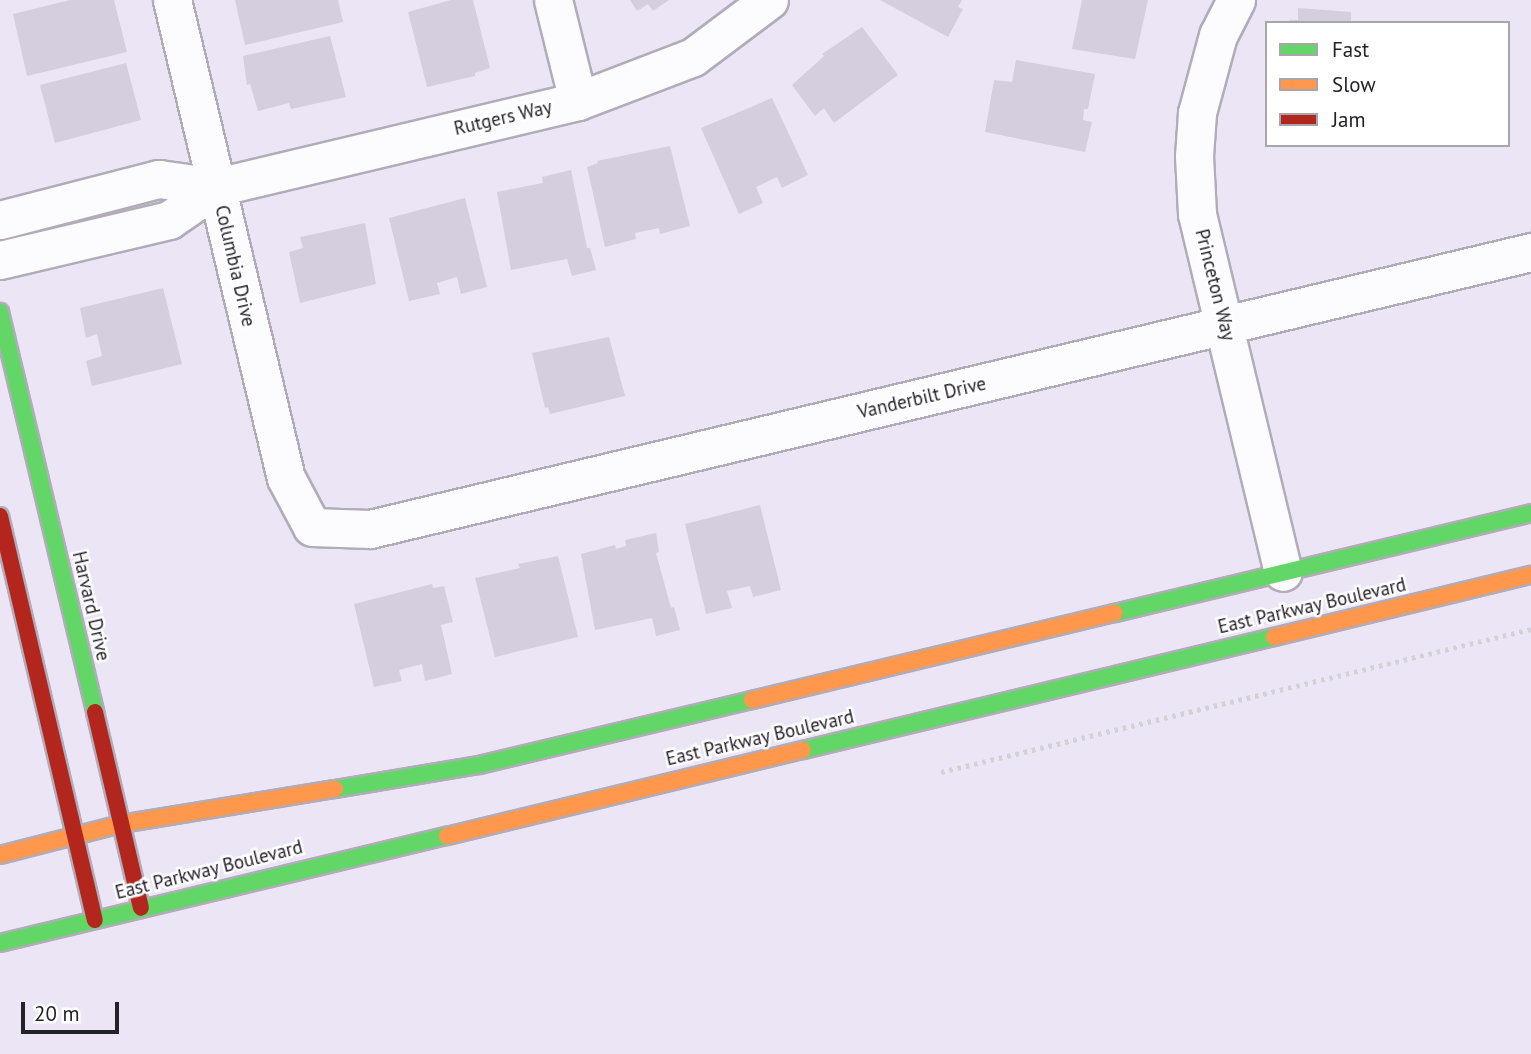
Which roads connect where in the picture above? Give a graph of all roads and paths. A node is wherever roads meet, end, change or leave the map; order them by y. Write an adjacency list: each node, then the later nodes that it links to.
1 (172, 0): 6 (street, Columbia Drive)
2 (553, 0): 5 (street)
3 (769, 0): 5 (street, Rutgers Way)
4 (1236, 0): 11 (street, Princeton Way)
5 (578, 101): 6 (street, Rutgers Way)
6 (216, 187): 7 (street, Rutgers Way); 9 (street, Rutgers Way); 14 (street, Columbia Drive)
7 (0, 220)
8 (1531, 252): 11 (street, Vanderbilt Drive)
9 (0, 260)
10 (0, 312): 19 (street, Harvard Drive)
11 (1224, 326): 14 (street, Vanderbilt Drive); 15 (street, Princeton Way)
12 (1531, 513): 15 (street, East Parkway Boulevard)
13 (0, 516): 20 (street)
14 (312, 527)
15 (1283, 572): 19 (street, East Parkway Boulevard)
16 (1531, 575): 22 (street, East Parkway Boulevard)
17 (1531, 629): 18 (path)
18 (941, 772)
19 (121, 824): 20 (street, East Parkway Boulevard); 22 (street, Harvard Drive)
20 (75, 835): 21 (street, East Parkway Boulevard); 23 (street)
21 (0, 855)
22 (141, 908): 23 (street, East Parkway Boulevard)
23 (95, 920): 24 (street, East Parkway Boulevard)
24 (0, 943)

